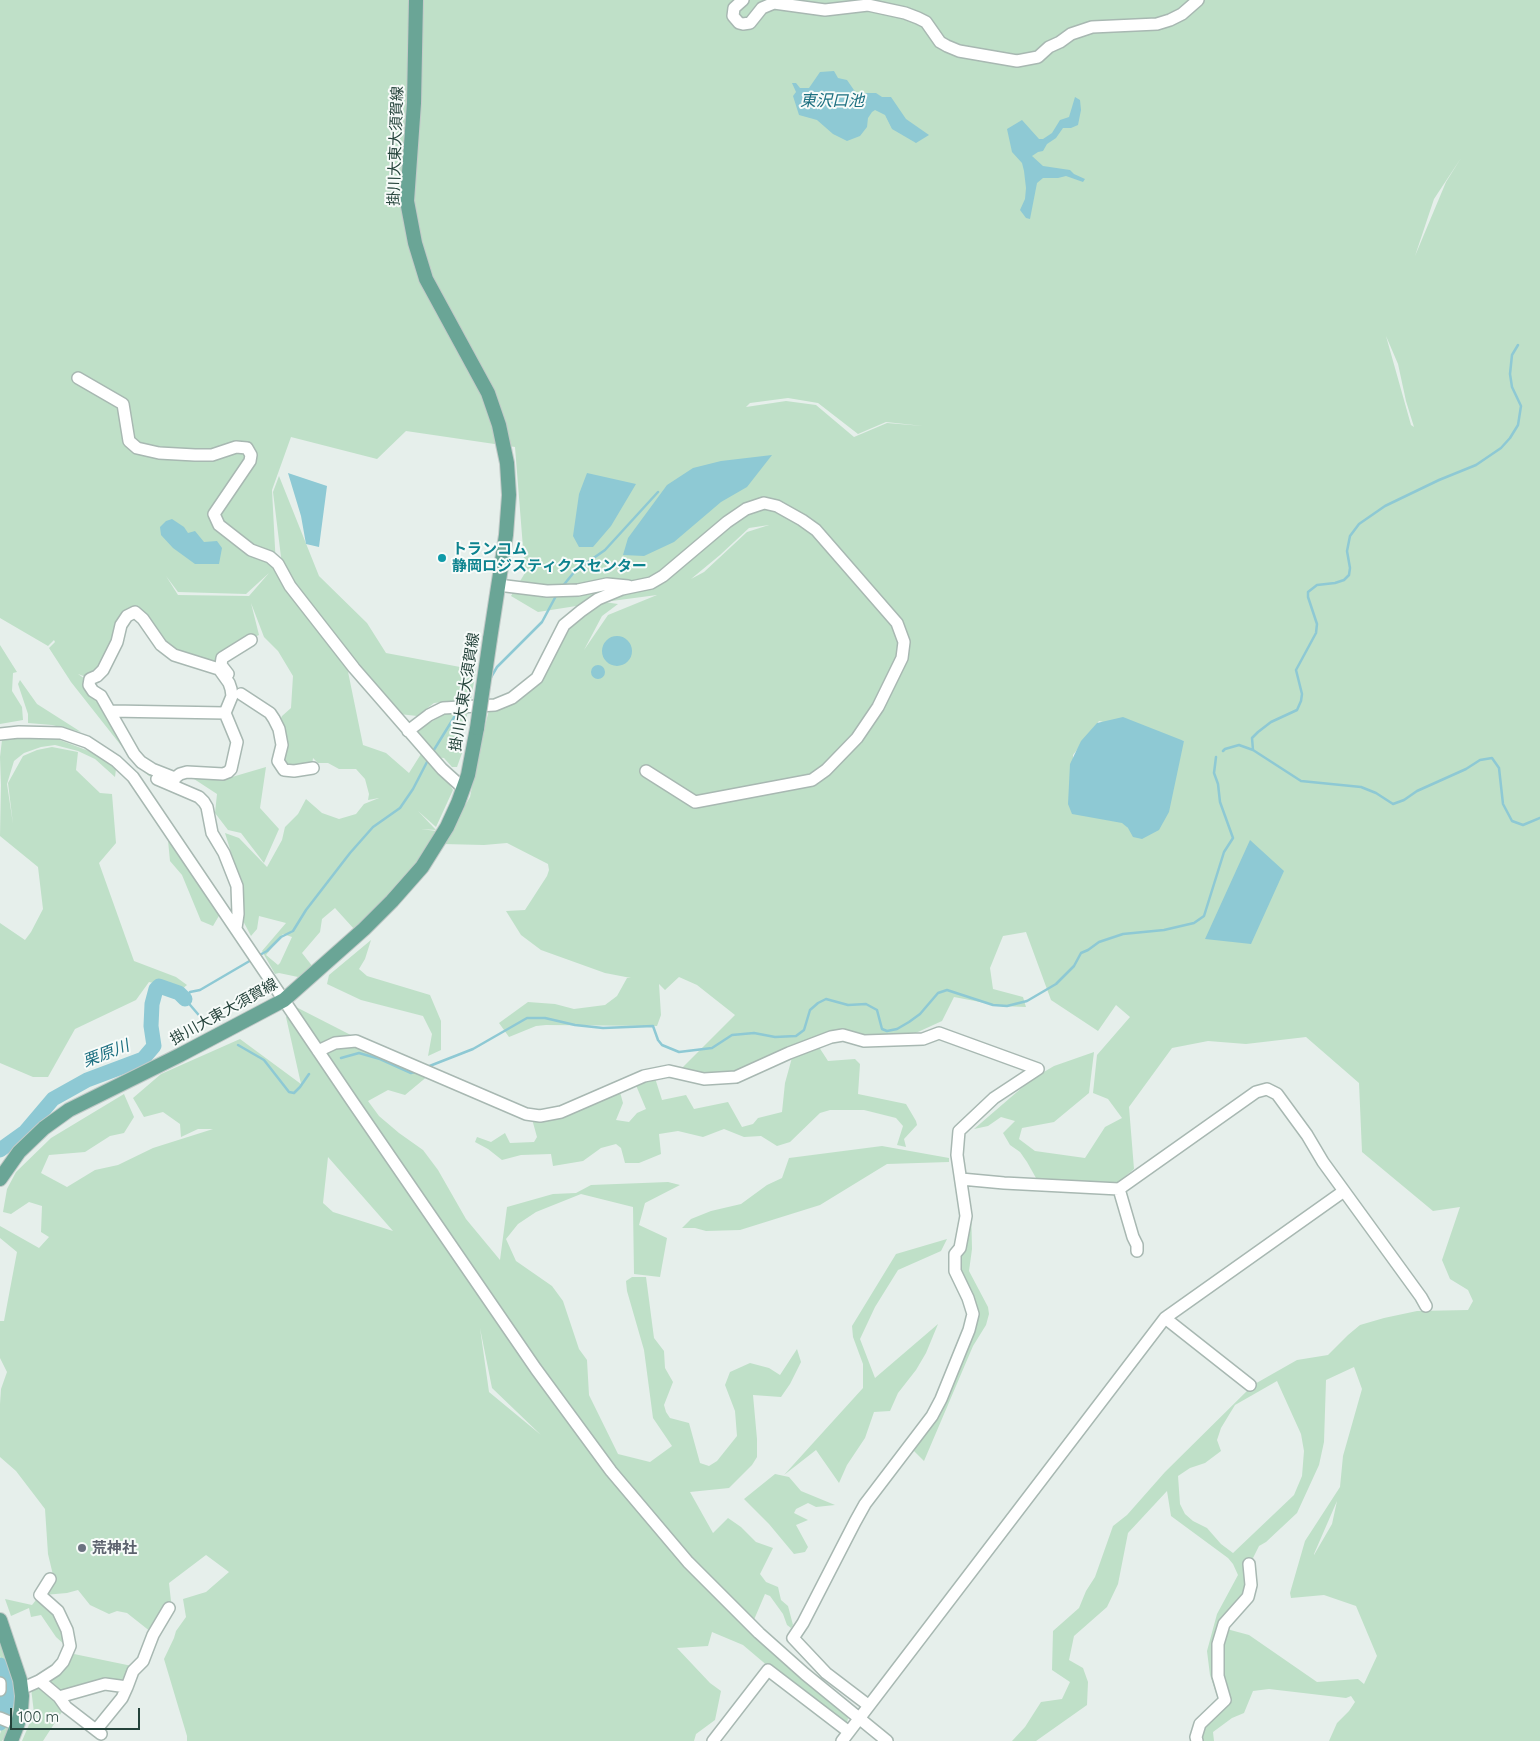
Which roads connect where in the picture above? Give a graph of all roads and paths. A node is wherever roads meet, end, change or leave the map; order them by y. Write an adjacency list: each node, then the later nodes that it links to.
1 (416, 0): 5 (main road, 掛川大東大須賀線)
2 (743, 0): 3 (street)
3 (1198, 0)
4 (78, 378): 13 (street)
5 (498, 584): 6 (street); 19 (main road, 掛川大東大須賀線, bridge)
6 (635, 586): 13 (street); 17 (street)
7 (252, 640): 8 (street)
8 (222, 670): 9 (street); 10 (street); 12 (street)
9 (241, 694): 11 (street); 16 (street)
10 (111, 711): 12 (street); 18 (street)
11 (256, 711)
12 (225, 713): 18 (street)
13 (408, 731): 19 (street)
14 (0, 734): 15 (street)
15 (124, 768): 18 (street); 20 (street)
16 (313, 768)
17 (646, 770)
18 (173, 782): 20 (street)
19 (463, 788): 21 (main road, 掛川大東大須賀線)
20 (236, 928): 21 (street)
21 (284, 1000): 22 (street); 23 (main road, 掛川大東大須賀線)
22 (318, 1051): 24 (street); 42 (street)
23 (0, 1179)
24 (961, 1179): 25 (street); 41 (street)
25 (1119, 1189): 26 (street); 27 (street)
26 (1344, 1191): 28 (street); 29 (street)
27 (1137, 1251)
28 (1426, 1306)
29 (1165, 1318): 30 (street); 41 (street)
30 (1250, 1385)
31 (1250, 1564): 48 (street)
32 (50, 1579): 35 (street)
33 (169, 1608): 37 (street)
34 (0, 1620): 38 (main road)
35 (40, 1680): 38 (street); 40 (street)
36 (0, 1683): 39 (street)
37 (127, 1687): 40 (street); 40 (street)
38 (21, 1689): 43 (main road)
39 (0, 1690)
40 (59, 1697)
41 (868, 1705): 42 (street)
42 (859, 1718): 44 (street); 47 (street)
43 (8, 1722): 45 (main road)
44 (845, 1736): 46 (street)
45 (11, 1741)
46 (713, 1741)
47 (887, 1741)
48 (1197, 1741)

